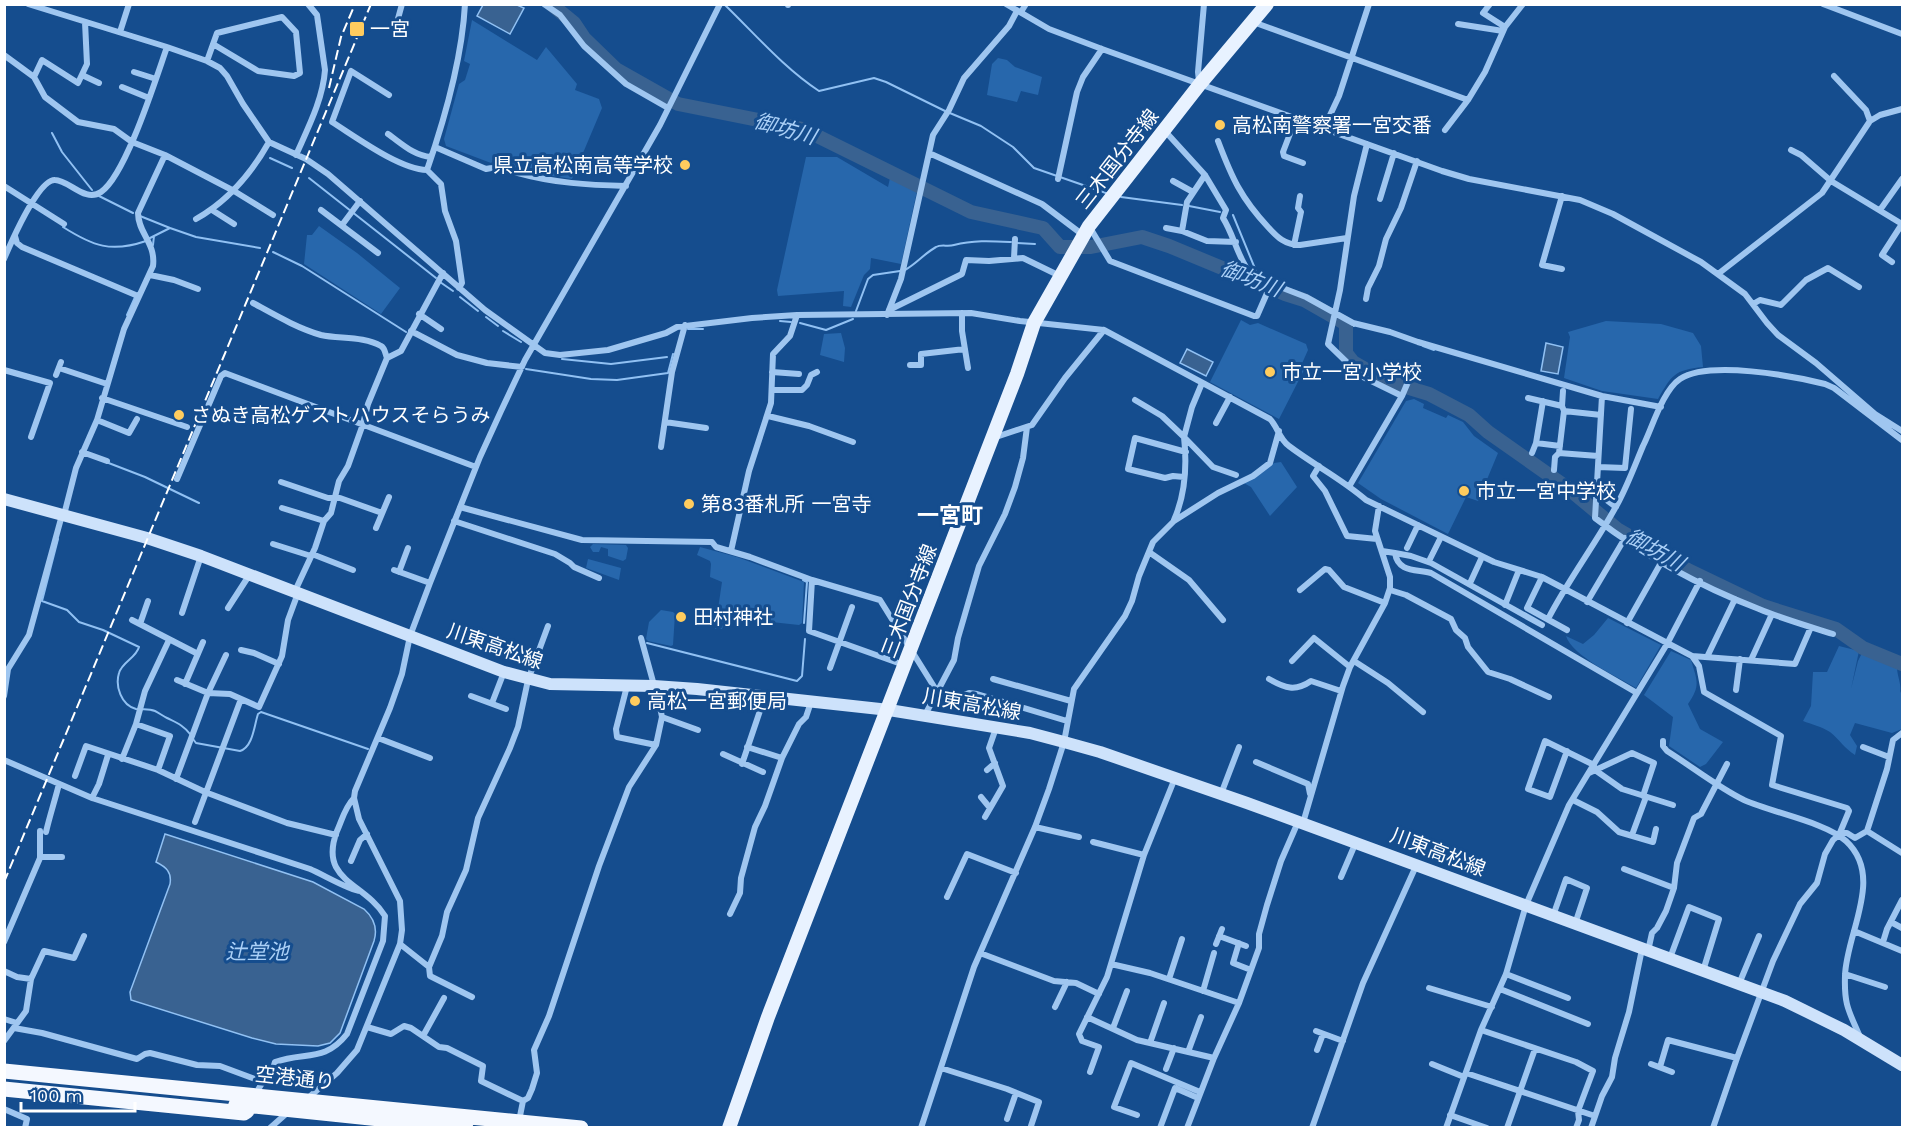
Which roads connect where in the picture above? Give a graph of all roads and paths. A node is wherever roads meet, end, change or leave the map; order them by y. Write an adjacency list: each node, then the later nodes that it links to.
1 (28, 4): 19 (street)
2 (129, 4): 23 (street)
3 (308, 4): 59 (street)
4 (402, 4): 21 (street)
5 (465, 4): 54 (street)
6 (544, 4): 16 (street)
7 (720, 4): 42 (street)
8 (1006, 4): 17 (street)
9 (1026, 4): 17 (street)
10 (1204, 4): 37 (street)
11 (1267, 4): 18 (main road, 三木国分寺線)
12 (1369, 4): 29 (street)
13 (1490, 4): 22 (street)
14 (1522, 4): 22 (street)
15 (1823, 4): 24 (street)
16 (553, 7): 42 (street)
17 (1019, 11): 27 (street); 56 (street)
18 (1253, 21): 29 (street); 37 (main road, 三木国分寺線)
19 (85, 22): 23 (street); 32 (street)
20 (1458, 24): 22 (street)
21 (396, 26)
22 (1504, 29): 41 (street)
23 (120, 32): 26 (street)
24 (1902, 34)
25 (213, 44): 25 (street); 30 (street)
26 (167, 46): 30 (street); 35 (street)
27 (1102, 49): 37 (street); 65 (street)
28 (4, 55): 34 (street)
29 (1352, 58): 41 (street); 46 (street)
30 (207, 61): 52 (street)
31 (134, 72): 35 (street)
32 (82, 75): 34 (street); 36 (street)
33 (1834, 76): 45 (street)
34 (34, 77): 51 (street)
35 (156, 79): 40 (street)
36 (99, 83)
37 (1200, 84): 44 (street); 47 (main road, 三木国分寺線)
38 (122, 87): 40 (street)
39 (389, 95): 63 (street)
40 (149, 98): 51 (street)
41 (1468, 100): 48 (street)
42 (668, 107): 70 (street)
43 (1902, 109): 45 (street)
44 (1296, 118): 46 (street); 62 (street)
45 (1870, 121): 68 (street)
46 (1324, 128): 53 (street)
47 (1163, 130): 64 (street); 93 (main road, 三木国分寺線)
48 (1445, 130)
49 (388, 134): 60 (street)
50 (1218, 141): 95 (street)
51 (132, 142): 58 (street); 78 (street)
52 (269, 142): 59 (street); 72 (street)
53 (1367, 144): 57 (street); 91 (street)
54 (435, 147): 60 (street); 70 (street)
55 (1791, 150): 68 (street)
56 (929, 153): 93 (street); 113 (street)
57 (1394, 153): 61 (street); 76 (street)
58 (165, 154): 72 (street); 103 (street)
59 (296, 155): 77 (street)
60 (431, 157): 63 (street)
61 (1417, 161): 75 (street); 110 (street)
62 (1303, 164)
63 (427, 170): 107 (street)
64 (1205, 175): 73 (street); 94 (street)
65 (1058, 179)
66 (1902, 179): 71 (street)
67 (1173, 181): 73 (street)
68 (1831, 182): 81 (street); 102 (street)
69 (4, 186): 78 (street)
70 (626, 186): 123 (street)
71 (1900, 188): 81 (street)
72 (234, 191): 79 (street); 82 (street)
73 (1193, 192): 89 (street)
74 (1300, 196): 95 (street)
75 (1562, 196): 100 (street); 102 (street)
76 (1380, 199)
77 (360, 201): 87 (street); 101 (street)
78 (32, 203): 84 (street); 90 (street)
79 (212, 210): 83 (street); 85 (street)
80 (321, 210): 87 (street)
81 (1880, 210): 86 (street)
82 (273, 215)
83 (196, 219)
84 (64, 224)
85 (234, 224)
86 (1902, 224): 99 (street)
87 (342, 225): 96 (street)
88 (1166, 228): 89 (street)
89 (1182, 231): 94 (street)
90 (15, 236): 98 (street); 109 (street)
91 (1347, 237): 95 (street); 117 (street)
92 (1015, 238): 97 (street)
93 (1081, 239): 104 (main road, 三木国分寺線); 105 (street)
94 (1236, 242): 105 (street)
95 (1294, 245)
96 (378, 253)
97 (1014, 258): 104 (street); 113 (street)
98 (4, 259)
99 (1892, 262)
100 (1562, 269)
101 (442, 273): 107 (street); 115 (street)
102 (1718, 274): 112 (street)
103 (150, 275): 108 (street); 109 (street)
104 (1060, 276): 118 (main road, 三木国分寺線)
105 (1270, 286): 117 (street)
106 (1859, 287): 112 (street)
107 (459, 288): 123 (street)
108 (198, 289)
109 (137, 295): 136 (street)
110 (1366, 299)
111 (253, 303): 125 (street)
112 (1753, 304): 151 (street)
113 (888, 312): 114 (street); 116 (street)
114 (962, 313): 118 (street); 124 (street)
115 (419, 314): 120 (street); 122 (street)
116 (797, 315): 119 (street); 131 (street)
117 (1334, 317): 139 (street); 143 (street)
118 (1034, 323): 121 (street); 164 (main road, 三木国分寺線)
119 (685, 325): 123 (street); 154 (street)
120 (441, 329)
121 (1104, 330): 135 (street); 158 (street)
122 (411, 331): 125 (street); 128 (street)
123 (534, 346): 128 (street)
124 (965, 350): 126 (street); 129 (street)
125 (387, 358): 156 (street)
126 (910, 365)
127 (59, 368): 136 (street)
128 (522, 368): 177 (street)
129 (968, 368)
130 (4, 370): 162 (street)
131 (772, 372): 133 (street); 137 (street)
132 (817, 372): 137 (street)
133 (800, 374)
134 (1408, 382): 139 (street)
135 (1203, 383): 140 (street); 163 (street)
136 (107, 384): 141 (street)
137 (773, 390): 150 (street)
138 (1563, 391): 147 (street)
139 (1403, 394): 184 (street)
140 (1230, 397): 155 (street); 160 (street)
141 (102, 398): 153 (street); 157 (street)
142 (1528, 398): 145 (street)
143 (1602, 399): 146 (street); 149 (street)
144 (1135, 400): 163 (street)
145 (1542, 401): 147 (street); 167 (street)
146 (1661, 407): 151 (street); 191 (street)
147 (1563, 409): 149 (street); 168 (street)
148 (1631, 409): 178 (street)
149 (1601, 415): 174 (street)
150 (768, 416): 166 (street); 208 (street)
151 (1874, 416): 161 (street); 165 (street)
152 (137, 419): 153 (street)
153 (97, 420): 170 (street)
154 (665, 422): 159 (street); 169 (street)
155 (1216, 423)
156 (363, 424): 177 (street); 182 (street); 187 (street)
157 (187, 427)
158 (1027, 427): 164 (street); 280 (street)
159 (706, 428)
160 (1279, 430): 176 (street); 197 (street)
161 (1902, 431)
162 (31, 437)
163 (1184, 437): 171 (street); 180 (street)
164 (993, 438): 255 (main road, 三木国分寺線)
165 (1902, 440)
166 (854, 442)
167 (1536, 443): 168 (street); 172 (street)
168 (1560, 446): 173 (street)
169 (661, 447)
170 (82, 452): 175 (street); 194 (street)
171 (1186, 452): 181 (street); 181 (street)
172 (1532, 453)
173 (1559, 453): 174 (street); 179 (street)
174 (1598, 456): 178 (street)
175 (107, 461)
176 (1319, 466): 184 (street); 203 (street)
177 (476, 467): 190 (street)
178 (1598, 467): 185 (street)
179 (1554, 470)
180 (1236, 475)
181 (1184, 477): 197 (street)
182 (177, 479)
183 (280, 482): 187 (street)
184 (1350, 485): 189 (street)
185 (1596, 492): 191 (street); 198 (street)
186 (389, 497): 193 (street)
187 (334, 498): 193 (street); 195 (street)
188 (4, 499): 194 (main road, 川東高松線)
189 (1379, 506): 199 (street); 203 (street)
190 (460, 507): 196 (street); 208 (street)
191 (1616, 507): 198 (street)
192 (282, 508): 195 (street)
193 (382, 513): 200 (street)
194 (63, 516): 212 (main road, 川東高松線); 266 (street)
195 (324, 521): 211 (street)
196 (454, 521): 219 (street); 224 (street)
197 (1174, 521): 209 (street)
198 (1606, 522): 202 (street); 227 (street)
199 (1418, 525): 201 (street); 206 (street)
200 (376, 528)
201 (1441, 537): 213 (street); 214 (street)
202 (1625, 538): 215 (street); 231 (street)
203 (1377, 539): 207 (street)
204 (273, 544): 211 (street)
205 (408, 548): 224 (street)
206 (1407, 548)
207 (1382, 550): 210 (street); 226 (street)
208 (731, 551): 221 (street)
209 (1149, 552): 240 (street); 288 (street)
210 (1395, 553): 233 (street); 281 (street)
211 (311, 555): 216 (street); 228 (street)
212 (201, 556): 218 (main road, 川東高松線); 236 (street)
213 (1482, 556): 217 (street); 222 (street)
214 (1430, 559)
215 (1662, 561): 223 (street); 241 (street)
216 (353, 570)
217 (1519, 570): 220 (street); 233 (street)
218 (250, 573): 228 (main road, 川東高松線); 235 (street)
219 (599, 578)
220 (1542, 578): 227 (street); 238 (street)
221 (812, 580): 252 (street); 255 (street)
222 (1471, 581)
223 (1700, 581): 229 (street); 253 (street)
224 (430, 583): 248 (street)
225 (1300, 590): 232 (street)
226 (1390, 590): 232 (street); 285 (street)
227 (1563, 590): 231 (street); 238 (street)
228 (296, 591): 248 (main road, 川東高松線); 264 (street)
229 (1735, 599): 237 (street); 259 (street)
230 (148, 601): 242 (street)
231 (1587, 602): 241 (street)
232 (1385, 603): 263 (street)
233 (1505, 605): 243 (street)
234 (852, 607): 252 (street)
235 (228, 608)
236 (183, 613)
237 (1772, 614): 245 (street); 261 (street)
238 (1548, 619): 246 (street)
239 (132, 620): 242 (street)
240 (1223, 620)
241 (1627, 623): 253 (street)
242 (140, 624): 250 (street)
243 (1542, 625)
244 (548, 626): 273 (street)
245 (1811, 627): 247 (street); 261 (street)
246 (1567, 630)
247 (1833, 634)
248 (410, 636): 269 (main road, 川東高松線); 300 (street)
249 (641, 638): 276 (street)
250 (169, 640): 256 (street); 296 (street)
251 (203, 642): 256 (street)
252 (839, 643): 265 (street); 267 (street)
253 (1667, 644): 258 (street); 281 (street)
254 (240, 650): 264 (street)
255 (911, 650): 265 (main road, 三木国分寺線); 280 (street)
256 (198, 654): 274 (street)
257 (226, 655): 279 (street)
258 (1692, 656): 259 (street); 345 (street)
259 (1707, 657): 260 (street)
260 (1740, 659): 261 (street); 277 (street)
261 (1751, 660)
262 (1292, 661): 268 (street)
263 (1354, 661): 268 (street); 292 (street)
264 (279, 664): 286 (street)
265 (905, 665): 291 (main road, 三木国分寺線)
266 (6, 668): 282 (street)
267 (830, 668)
268 (1350, 668): 278 (street)
269 (504, 672): 273 (main road, 川東高松線); 289 (street)
270 (993, 679): 288 (street)
271 (1269, 679): 278 (street)
272 (177, 680): 274 (street)
273 (528, 680): 275 (main road, 川東高松線); 386 (street)
274 (185, 684): 279 (street)
275 (627, 685): 276 (main road, 川東高松線); 303 (street)
276 (654, 686): 284 (main road, 川東高松線); 294 (street)
277 (1736, 690)
278 (1341, 691): 332 (street)
279 (208, 693): 286 (street); 325 (street)
280 (938, 693): 293 (street); 295 (street)
281 (1637, 693): 319 (street)
282 (4, 696)
283 (471, 696): 289 (street)
284 (765, 696): 287 (main road, 川東高松線); 304 (street)
285 (1549, 697)
286 (241, 699): 328 (street)
287 (812, 701): 291 (main road, 川東高松線); 312 (street)
288 (1071, 701): 295 (street)
289 (492, 704): 290 (street)
290 (506, 709)
291 (889, 710): 293 (main road, 川東高松線); 463 (main road, 三木国分寺線)
292 (1423, 712)
293 (925, 715): 297 (main road, 川東高松線)
294 (662, 717): 298 (street); 303 (street)
295 (1067, 721): 302 (street)
296 (136, 724): 313 (street); 320 (street)
297 (996, 728): 302 (main road, 川東高松線); 316 (street)
298 (698, 730)
299 (1902, 733): 310 (street)
300 (378, 738): 311 (street); 334 (street)
301 (1664, 741): 327 (street)
302 (1065, 742): 324 (main road, 川東高松線); 341 (street)
303 (656, 745): 448 (street)
304 (747, 747): 312 (street); 317 (street)
305 (1239, 747): 329 (street)
306 (1863, 747): 310 (street)
307 (1567, 752): 307 (street); 319 (street)
308 (723, 754): 317 (street)
309 (108, 755): 313 (street); 323 (street); 333 (street)
310 (1889, 757): 343 (street)
311 (430, 758)
312 (782, 758): 365 (street)
313 (122, 759): 320 (street)
314 (4, 760): 326 (street)
315 (1257, 762): 332 (street)
316 (995, 763): 321 (street); 337 (street)
317 (742, 764): 322 (street)
318 (1727, 764): 327 (street)
319 (1593, 769): 330 (street); 330 (street); 335 (street)
320 (158, 770): 325 (street)
321 (987, 770)
322 (763, 772)
323 (75, 776)
324 (1176, 778): 329 (main road, 川東高松線); 352 (street)
325 (176, 779): 328 (street)
326 (59, 783): 333 (street); 353 (street)
327 (1717, 783): 345 (street); 360 (street)
328 (205, 792): 339 (street); 346 (street)
329 (1221, 794): 340 (main road, 川東高松線)
330 (1645, 796): 336 (street); 347 (street)
331 (981, 797): 337 (street)
332 (1311, 797): 340 (street)
333 (92, 798): 361 (street)
334 (354, 798): 344 (street); 346 (street)
335 (1573, 800): 347 (street); 364 (street)
336 (1673, 805)
337 (990, 808): 338 (street)
338 (985, 817)
339 (195, 822)
340 (1301, 822): 350 (main road, 川東高松線); 387 (street)
341 (1035, 827): 348 (street); 358 (street)
342 (1656, 829): 347 (street)
343 (1867, 831): 345 (street); 351 (street)
344 (367, 834): 355 (street); 378 (street)
345 (1839, 834): 371 (street); 401 (street)
346 (336, 835): 361 (street)
347 (1632, 835)
348 (1079, 837)
349 (1093, 842): 352 (street)
350 (1356, 842): 356 (main road, 川東高松線); 359 (street)
351 (1902, 853)
352 (1144, 855): 385 (street)
353 (40, 856): 354 (street); 376 (street)
354 (62, 857)
355 (351, 861)
356 (1417, 865): 364 (main road, 川東高松線); 420 (street)
357 (1624, 869): 360 (street)
358 (1016, 873): 362 (street); 382 (street)
359 (1341, 877)
360 (1674, 888): 380 (street)
361 (361, 891): 445 (street)
362 (947, 897)
363 (1902, 900): 367 (street)
364 (1526, 905): 366 (main road, 川東高松線); 390 (street)
365 (730, 914)
366 (1553, 916): 368 (main road, 川東高松線); 368 (street)
367 (1891, 922): 369 (street); 377 (street)
368 (1575, 924): 380 (main road, 川東高松線)
369 (1902, 928)
370 (1222, 929): 373 (street)
371 (1854, 931): 377 (street); 391 (street)
372 (84, 936): 392 (street)
373 (1219, 936): 379 (street); 387 (street)
374 (1759, 936): 395 (street)
375 (1182, 939): 393 (street)
376 (4, 942)
377 (1882, 942): 381 (street)
378 (400, 944): 386 (street); 415 (street)
379 (1216, 944)
380 (1645, 950): 384 (main road, 川東高松線); 454 (street)
381 (1902, 951)
382 (980, 953): 394 (street); 434 (street)
383 (1214, 953): 400 (street)
384 (1670, 959): 389 (main road, 川東高松線); 389 (street)
385 (1111, 963): 393 (street); 402 (street)
386 (429, 967): 403 (street)
387 (1251, 970): 407 (street)
388 (4, 971): 392 (street)
389 (1703, 971): 395 (main road, 川東高松線)
390 (1506, 974): 398 (street); 405 (street)
391 (1845, 974): 396 (street); 421 (street)
392 (31, 979): 414 (street)
393 (1169, 979): 400 (street)
394 (1067, 982): 402 (street); 409 (street)
395 (1739, 984): 401 (main road, 川東高松線)
396 (1885, 987)
397 (1429, 988): 408 (street)
398 (1500, 989): 408 (street); 413 (street)
399 (1127, 991): 416 (street)
400 (1203, 991): 407 (street)
401 (1762, 993): 421 (main road, 川東高松線); 428 (street)
402 (1099, 994): 410 (street)
403 (472, 997)
404 (444, 998): 418 (street)
405 (1568, 998)
406 (1164, 1003): 422 (street)
407 (1239, 1003): 427 (street)
408 (1492, 1007): 417 (street)
409 (1055, 1008)
410 (1087, 1017): 416 (street); 437 (street)
411 (1202, 1017): 426 (street)
412 (4, 1019): 414 (street)
413 (1588, 1024)
414 (15, 1026): 419 (street); 445 (street)
415 (367, 1027): 418 (street); 447 (street)
416 (1113, 1028): 422 (street)
417 (1481, 1030): 424 (street); 439 (street)
418 (423, 1036): 448 (street)
419 (4, 1041)
420 (1343, 1041): 425 (street); 467 (street)
421 (1862, 1041): 432 (main road, 川東高松線)
422 (1150, 1043): 423 (street)
423 (1174, 1048): 426 (street); 435 (street)
424 (1535, 1049): 443 (street); 451 (street)
425 (1317, 1050)
426 (1188, 1052): 427 (street)
427 (1214, 1058): 446 (street)
428 (1737, 1058): 433 (street); 473 (street)
429 (1432, 1064): 439 (street)
430 (1650, 1064): 433 (street)
431 (4, 1065): 445 (highway)
432 (1902, 1065)
433 (1660, 1067): 438 (street)
434 (940, 1068): 444 (street); 464 (street)
435 (1166, 1069)
436 (4, 1071): 441 (highway, 空港通り)
437 (1090, 1072)
438 (1672, 1072)
439 (1465, 1075): 443 (street); 453 (street)
440 (4, 1081): 441 (highway, 空港通り)
441 (79, 1083): 445 (highway, 空港通り)
442 (4, 1089): 445 (highway)
443 (1520, 1091): 451 (street); 470 (street)
444 (1016, 1093): 455 (street); 458 (street)
445 (257, 1095): 447 (highway, 空港通り); 450 (highway, 空港通り)
446 (1199, 1095): 452 (street); 465 (street); 466 (street)
447 (305, 1100): 450 (street); 456 (highway, 空港通り)
448 (523, 1101): 456 (street)
449 (4, 1109): 459 (street)
450 (292, 1110): 457 (highway, 空港通り); 460 (street)
451 (1578, 1111): 454 (street); 471 (street)
452 (1137, 1115)
453 (1450, 1115): 468 (street); 469 (street)
454 (1595, 1116): 472 (street)
455 (1007, 1119)
456 (519, 1121): 462 (highway, 空港通り)
457 (393, 1124): 461 (highway, 空港通り)
458 (1031, 1126)
459 (25, 1128)
460 (270, 1128)
461 (465, 1128)
462 (581, 1128)
463 (729, 1128)
464 (921, 1128)
465 (1160, 1128)
466 (1187, 1128)
467 (1312, 1128)
468 (1446, 1128)
469 (1487, 1128)
470 (1507, 1128)
471 (1576, 1128)
472 (1591, 1128)
473 (1713, 1128)

